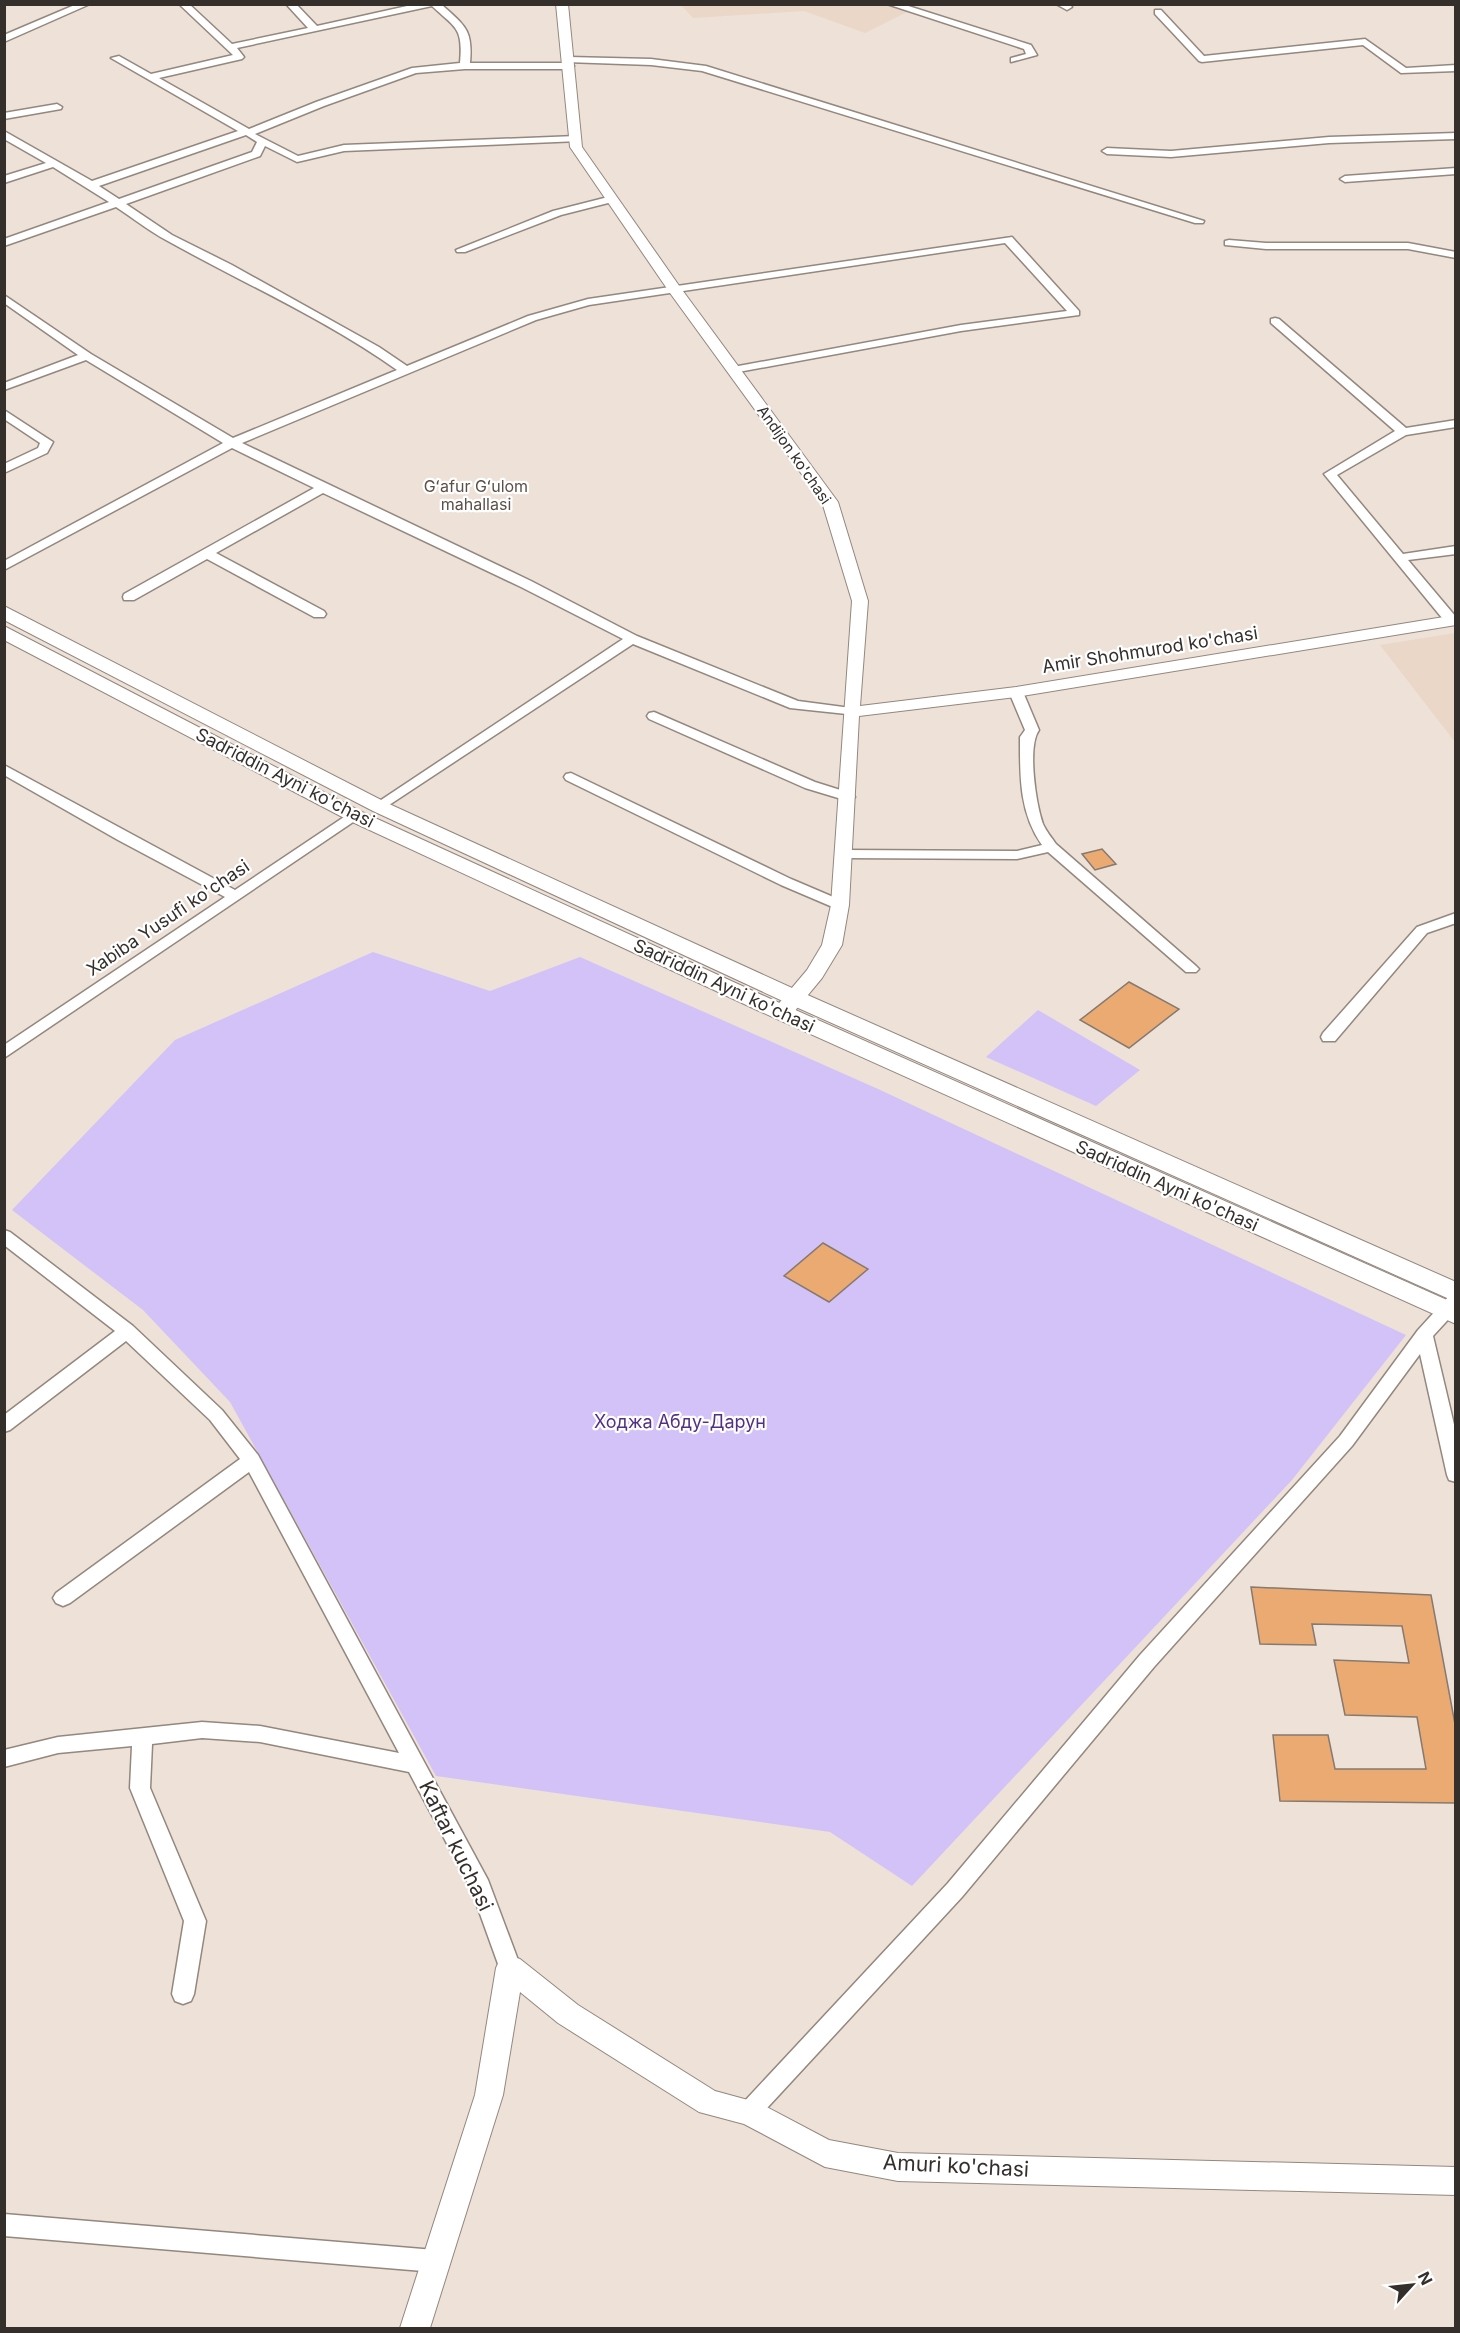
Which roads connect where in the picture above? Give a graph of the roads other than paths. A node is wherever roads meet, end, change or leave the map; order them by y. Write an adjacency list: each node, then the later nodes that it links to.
1 (86, 4): 9 (street)
2 (183, 4): 10 (street)
3 (290, 4): 8 (street)
4 (433, 4): 8 (street); 14 (street)
5 (562, 4): 13 (street, Andijon ko'chasi)
6 (891, 4): 12 (street)
7 (1158, 12): 15 (street)
8 (315, 28): 10 (street)
9 (4, 39)
10 (230, 47): 16 (street)
11 (116, 58): 16 (street)
12 (1014, 60)
13 (569, 63): 14 (street); 22 (street, Andijon ko'chasi); 32 (street)
14 (465, 66): 19 (street)
15 (1455, 68)
16 (151, 77): 19 (street)
17 (57, 106): 18 (street)
18 (4, 116)
19 (247, 132): 23 (street); 29 (street)
20 (4, 134): 25 (street)
21 (1455, 136): 24 (street)
22 (576, 139): 23 (street); 30 (street, Andijon ko'chasi)
23 (262, 141): 31 (street)
24 (1107, 151)
25 (55, 163): 28 (street); 29 (street)
26 (1455, 171): 27 (street)
27 (1345, 179)
28 (4, 180)
29 (92, 185): 31 (street)
30 (612, 199): 35 (street); 37 (street, Andijon ko'chasi)
31 (118, 204): 33 (street); 41 (street)
32 (1199, 221)
33 (4, 243)
34 (1229, 243): 36 (street)
35 (461, 250)
36 (1455, 255)
37 (675, 290): 41 (street); 42 (street, Andijon ko'chasi); 42 (street)
38 (4, 298): 40 (street)
39 (1275, 321): 46 (street)
40 (87, 356): 43 (street); 47 (street)
41 (405, 370): 47 (street)
42 (733, 370): 61 (street, Andijon ko'chasi)
43 (4, 387)
44 (4, 413): 48 (street)
45 (1455, 423): 46 (street)
46 (1403, 432): 52 (street)
47 (232, 443): 49 (street); 53 (street)
48 (4, 469)
49 (323, 488): 51 (street); 59 (street)
50 (1455, 550): 52 (street)
51 (206, 553): 54 (street); 56 (street)
52 (1398, 558): 57 (street)
53 (4, 566)
54 (129, 597)
55 (4, 612): 66 (main road, Sadriddin Ayni ko'chasi)
56 (319, 614)
57 (1454, 621): 60 (street, Amir Shohmurod ko'chasi)
58 (4, 632): 67 (main road, Sadriddin Ayni ko'chasi)
59 (632, 639): 61 (street); 66 (street)
60 (1016, 692): 61 (street, Amir Shohmurod ko'chasi); 68 (street)
61 (851, 712): 65 (street, Andijon ko'chasi)
62 (654, 716): 65 (street)
63 (4, 769): 70 (street)
64 (571, 777): 71 (street)
65 (848, 797): 69 (street, Andijon ko'chasi)
66 (380, 807): 74 (main road, Sadriddin Ayni ko'chasi)
67 (355, 816): 70 (street, Xabiba Yusufi ko'chasi); 74 (main road, Sadriddin Ayni ko'chasi)
68 (1051, 847): 69 (street); 73 (street)
69 (844, 854): 71 (street, Andijon ko'chasi)
70 (235, 896): 76 (street, Xabiba Yusufi ko'chasi)
71 (840, 905): 74 (street, Andijon ko'chasi)
72 (1455, 918): 75 (street)
73 (1191, 969)
74 (788, 1006): 78 (main road, Sadriddin Ayni ko'chasi)
75 (1329, 1037)
76 (4, 1053)
77 (4, 1236): 79 (street)
78 (1453, 1305): 80 (street)
79 (127, 1331): 81 (street); 82 (street)
80 (1424, 1335): 83 (street); 90 (street)
81 (4, 1425)
82 (252, 1460): 84 (street); 87 (street)
83 (1455, 1475)
84 (63, 1598)
85 (142, 1737): 86 (street, Kaftar kuchasi); 87 (street, Kaftar kuchasi); 89 (street)
86 (5, 1760)
87 (416, 1765): 88 (street, Kaftar kuchasi)
88 (510, 1968): 90 (street, Amuri ko'chasi); 93 (street, Kaftar kuchasi)
89 (183, 1995)
90 (749, 2112): 91 (street, Amuri ko'chasi)
91 (1455, 2181)
92 (4, 2225): 93 (street)
93 (435, 2261): 94 (street, Kaftar kuchasi)
94 (415, 2328)

